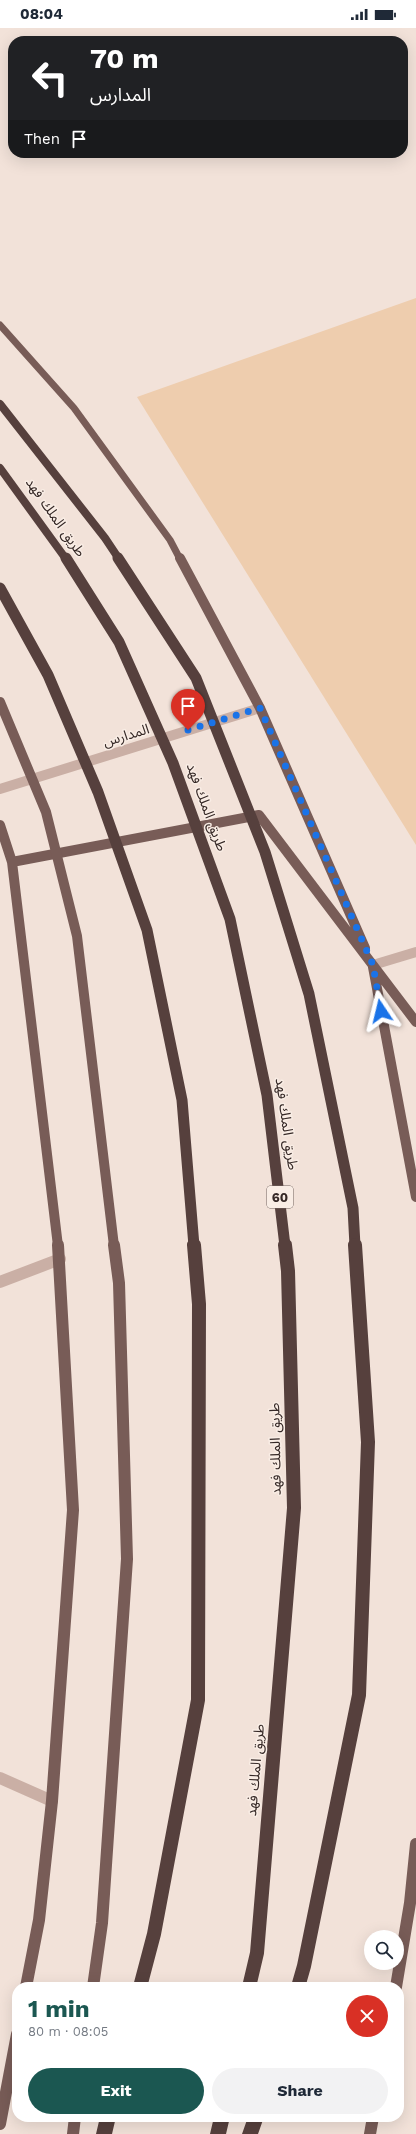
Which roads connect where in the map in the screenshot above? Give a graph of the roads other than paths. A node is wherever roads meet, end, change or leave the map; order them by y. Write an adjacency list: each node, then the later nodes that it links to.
1 (0, 325): 6 (main road)
2 (0, 404): 23 (highway, bridge)
3 (0, 468): 22 (highway, طريق الملك فهد / 60, bridge)
4 (0, 588): 21 (highway, bridge)
5 (0, 702): 20 (main road, bridge)
6 (260, 708): 7 (street, المدارس); 11 (main road)
7 (0, 789)
8 (0, 825): 9 (main road)
9 (12, 862): 11 (main road); 14 (main road)
10 (416, 952): 11 (street)
11 (373, 965): 12 (main road); 13 (main road)
12 (416, 1022)
13 (416, 1196)
14 (60, 1259): 15 (street); 17 (main road)
15 (0, 1282)
16 (0, 1778): 17 (street)
17 (52, 1801): 19 (main road)
18 (416, 1844): 24 (main road)
19 (27, 1982)
20 (94, 1982)
21 (141, 1982)
22 (250, 1982)
23 (299, 1982)
24 (397, 1982)
25 (12, 2060): 31 (main road)
26 (74, 2122): 32 (main road)
27 (107, 2122): 33 (highway)
28 (221, 2122): 34 (highway)
29 (254, 2122): 35 (highway)
30 (372, 2122): 36 (main road)
31 (0, 2123)
32 (73, 2134)
33 (104, 2134)
34 (218, 2134)
35 (250, 2134)
36 (370, 2134)

